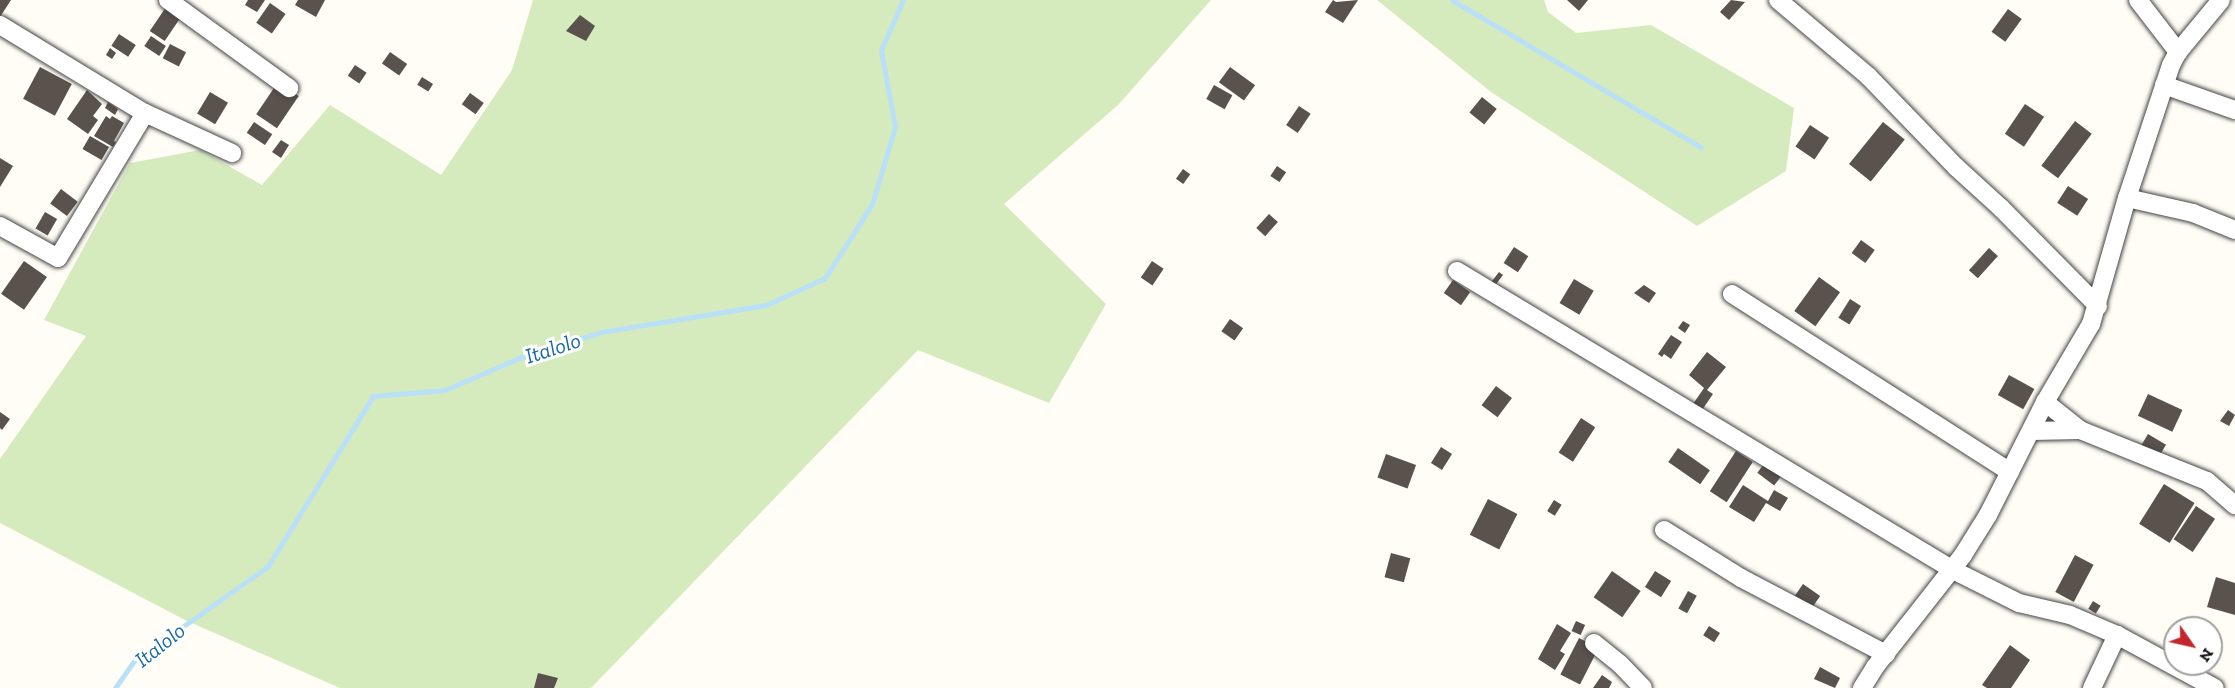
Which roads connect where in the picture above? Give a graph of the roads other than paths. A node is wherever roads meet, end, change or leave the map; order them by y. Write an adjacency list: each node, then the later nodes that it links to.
1 (168, 0): 8 (street)
2 (1778, 0): 17 (street)
3 (2138, 0): 6 (street)
4 (2221, 0): 6 (street)
5 (0, 25): 10 (street)
6 (2178, 52): 7 (street)
7 (2164, 85): 9 (street); 12 (street)
8 (289, 88)
9 (2235, 110)
10 (145, 113): 11 (street); 13 (street)
11 (232, 153)
12 (2127, 198): 14 (street); 17 (street)
13 (0, 226)
14 (2235, 230)
15 (1458, 271): 24 (street)
16 (1732, 294): 21 (street)
17 (2098, 306): 18 (street)
18 (2045, 402): 19 (street); 20 (street)
19 (2080, 430): 20 (street); 22 (street)
20 (2032, 431): 21 (street)
21 (2010, 472): 24 (street)
22 (2235, 505)
23 (1665, 530): 27 (street)
24 (1953, 570): 25 (street); 27 (street)
25 (2117, 635): 30 (street); 31 (street)
26 (1594, 643): 28 (street)
27 (1886, 654): 29 (street)
28 (1643, 688)
29 (1862, 688)
30 (2092, 688)
31 (2215, 688)

